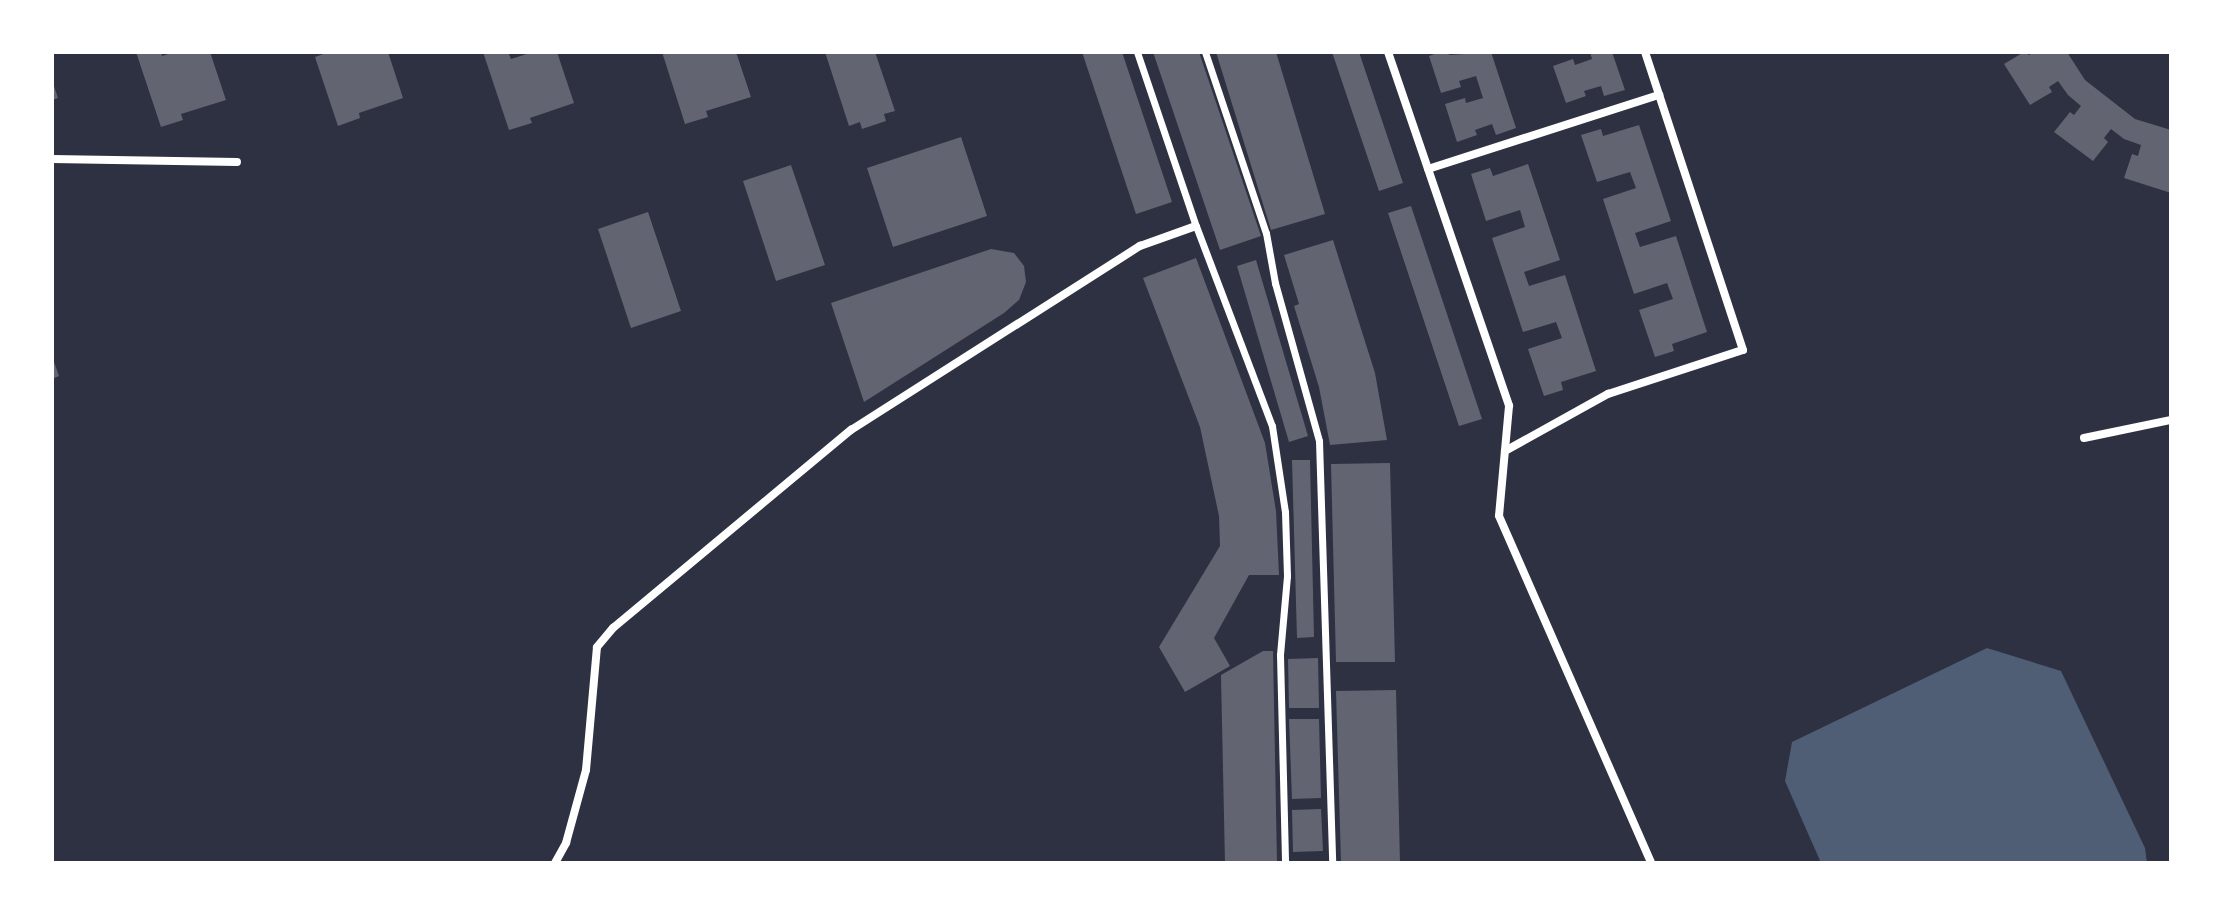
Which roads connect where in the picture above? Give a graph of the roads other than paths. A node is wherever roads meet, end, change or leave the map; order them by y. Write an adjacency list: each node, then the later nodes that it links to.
1 (1137, 52): 9 (street)
2 (1205, 52): 15 (street)
3 (1388, 52): 8 (street)
4 (1645, 52): 5 (street)
5 (1659, 95): 8 (street); 12 (street)
6 (52, 159): 7 (street)
7 (237, 162)
8 (1428, 169): 12 (street)
9 (1196, 226): 13 (street); 14 (street)
10 (2171, 420): 11 (street)
11 (2084, 438)
12 (1505, 451): 16 (street)
13 (555, 863)
14 (1285, 863)
15 (1332, 863)
16 (1651, 863)

